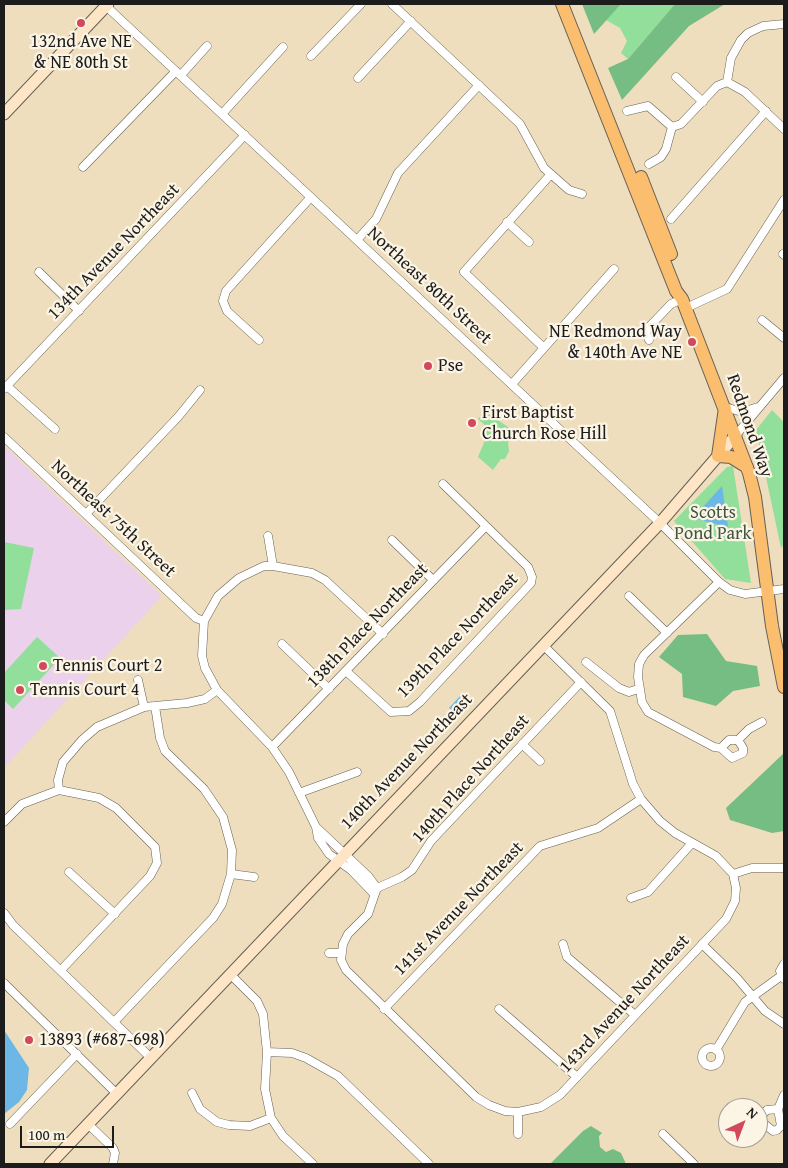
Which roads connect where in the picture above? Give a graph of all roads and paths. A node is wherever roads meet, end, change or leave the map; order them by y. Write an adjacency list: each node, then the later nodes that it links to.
1 (360, 4): 10 (street)
2 (392, 4): 6 (street)
3 (562, 4): 36 (main road, Redmond Way)
4 (571, 4): 36 (main road, Redmond Way)
5 (107, 5): 11 (street, Northeast 80th Street); 19 (main road)
6 (411, 21): 13 (street); 15 (street)
7 (784, 24): 14 (street)
8 (207, 46): 11 (street)
9 (283, 47): 20 (street)
10 (311, 56)
11 (178, 73): 20 (street, Northeast 80th Street); 25 (street)
12 (676, 77): 16 (street)
13 (358, 78)
14 (727, 82): 16 (street); 18 (street)
15 (479, 85): 26 (street); 32 (street)
16 (703, 102): 21 (street)
17 (628, 111): 21 (street)
18 (766, 111): 22 (street); 30 (street)
19 (4, 114)
20 (222, 114): 23 (street, Northeast 80th Street)
21 (672, 127): 24 (street)
22 (784, 128)
23 (245, 135): 28 (street, Northeast 80th Street); 37 (street, 134th Avenue Northeast)
24 (648, 164)
25 (83, 167)
26 (550, 174): 27 (street); 31 (street)
27 (582, 194)
28 (312, 197): 32 (street, Northeast 80th Street); 40 (street)
29 (784, 200): 36 (street)
30 (671, 219)
31 (507, 222): 33 (street); 42 (street)
32 (357, 240): 44 (street, Northeast 80th Street)
33 (529, 242)
34 (614, 269): 42 (street)
35 (39, 272): 37 (street)
36 (684, 303): 41 (street); 47 (main road, Redmond Way)
37 (78, 311): 45 (street, 134th Avenue Northeast)
38 (762, 320): 39 (street)
39 (784, 338)
40 (259, 340)
41 (649, 340)
42 (544, 348): 44 (street)
43 (784, 378): 48 (street, 140th Avenue Northeast)
44 (512, 384): 56 (street, Northeast 80th Street)
45 (5, 388): 49 (street)
46 (200, 390): 55 (street)
47 (725, 407): 48 (street); 50 (main road, Redmond Way); 52 (main road)
48 (760, 407): 50 (street, 140th Avenue Northeast)
49 (55, 429)
50 (736, 435): 52 (main road, 140th Avenue Northeast); 53 (main road, Redmond Way)
51 (4, 437): 55 (street, Northeast 75th Street)
52 (718, 456): 53 (main road); 56 (main road, 140th Avenue Northeast)
53 (747, 466): 64 (main road, Redmond Way)
54 (443, 484): 57 (street)
55 (86, 514): 66 (street, Northeast 75th Street)
56 (660, 523): 62 (street, Northeast 80th Street); 70 (main road, 140th Avenue Northeast)
57 (486, 526): 61 (street, 138th Place Northeast); 72 (street, 139th Place Northeast)
58 (268, 536): 60 (street)
59 (392, 540): 61 (street)
60 (273, 566): 66 (street); 68 (street)
61 (433, 580): 68 (street, 138th Place Northeast)
62 (719, 582): 64 (street, Northeast 80th Street); 67 (street)
63 (784, 589): 64 (street)
64 (767, 592): 75 (main road, Redmond Way)
65 (629, 596): 67 (street)
66 (204, 622): 78 (street)
67 (666, 633): 77 (street)
68 (383, 634): 72 (street, 138th Place Northeast)
69 (282, 644): 76 (street)
70 (543, 645): 74 (street); 93 (main road, 140th Avenue Northeast)
71 (586, 662): 77 (street)
72 (346, 671): 76 (street, 138th Place Northeast)
73 (138, 680): 80 (street)
74 (581, 682): 83 (street, 140th Place Northeast); 90 (street)
75 (784, 687)
76 (329, 689): 84 (street, 138th Place Northeast)
77 (638, 689): 85 (street)
78 (217, 690): 79 (street); 84 (street)
79 (155, 706): 80 (street); 96 (street)
80 (144, 707): 88 (street)
81 (762, 722): 82 (street)
82 (738, 740): 85 (street); 85 (street)
83 (522, 744): 86 (street); 99 (street, 140th Place Northeast)
84 (272, 747): 89 (street)
85 (721, 748)
86 (540, 761)
87 (357, 772): 89 (street)
88 (59, 790): 91 (street); 102 (street)
89 (299, 793): 93 (street)
90 (641, 799): 92 (street); 113 (street, 141st Avenue Northeast)
91 (4, 822)
92 (692, 843): 97 (street); 100 (street)
93 (341, 857): 99 (street); 109 (main road, 140th Avenue Northeast)
94 (784, 868): 97 (street)
95 (69, 872): 102 (street)
96 (232, 874): 98 (street); 116 (street)
97 (733, 874): 104 (street, 143rd Avenue Northeast)
98 (254, 877)
99 (376, 891): 106 (street)
100 (631, 898)
101 (4, 913): 108 (street)
102 (115, 914): 108 (street)
103 (563, 944): 115 (street)
104 (702, 944): 112 (street); 115 (street, 143rd Avenue Northeast)
105 (329, 952): 106 (street)
106 (340, 953): 113 (street)
107 (784, 964): 110 (street)
108 (61, 970): 116 (street)
109 (230, 974): 119 (street); 121 (main road, 140th Avenue Northeast)
110 (783, 978): 112 (street)
111 (4, 983): 120 (street)
112 (752, 996): 117 (street); 118 (street)
113 (384, 1009): 127 (street)
114 (499, 1010): 122 (street)
115 (635, 1015): 122 (street, 143rd Avenue Northeast)
116 (114, 1022): 121 (street)
117 (784, 1024)
118 (716, 1050)
119 (267, 1052): 128 (street); 136 (street)
120 (77, 1054): 124 (street); 129 (street)
121 (151, 1058): 124 (main road, 140th Avenue Northeast)
122 (577, 1077): 127 (street, 143rd Avenue Northeast)
123 (192, 1093): 128 (street)
124 (117, 1094): 130 (main road, 140th Avenue Northeast)
125 (784, 1095): 126 (street)
126 (778, 1109)
127 (518, 1112): 131 (street)
128 (271, 1118): 135 (street)
129 (10, 1124)
130 (88, 1124): 133 (main road, 140th Avenue Northeast); 134 (street)
131 (518, 1134)
132 (663, 1134): 137 (street)
133 (50, 1164)
134 (113, 1164)
135 (313, 1164)
136 (429, 1164)
137 (694, 1164)

